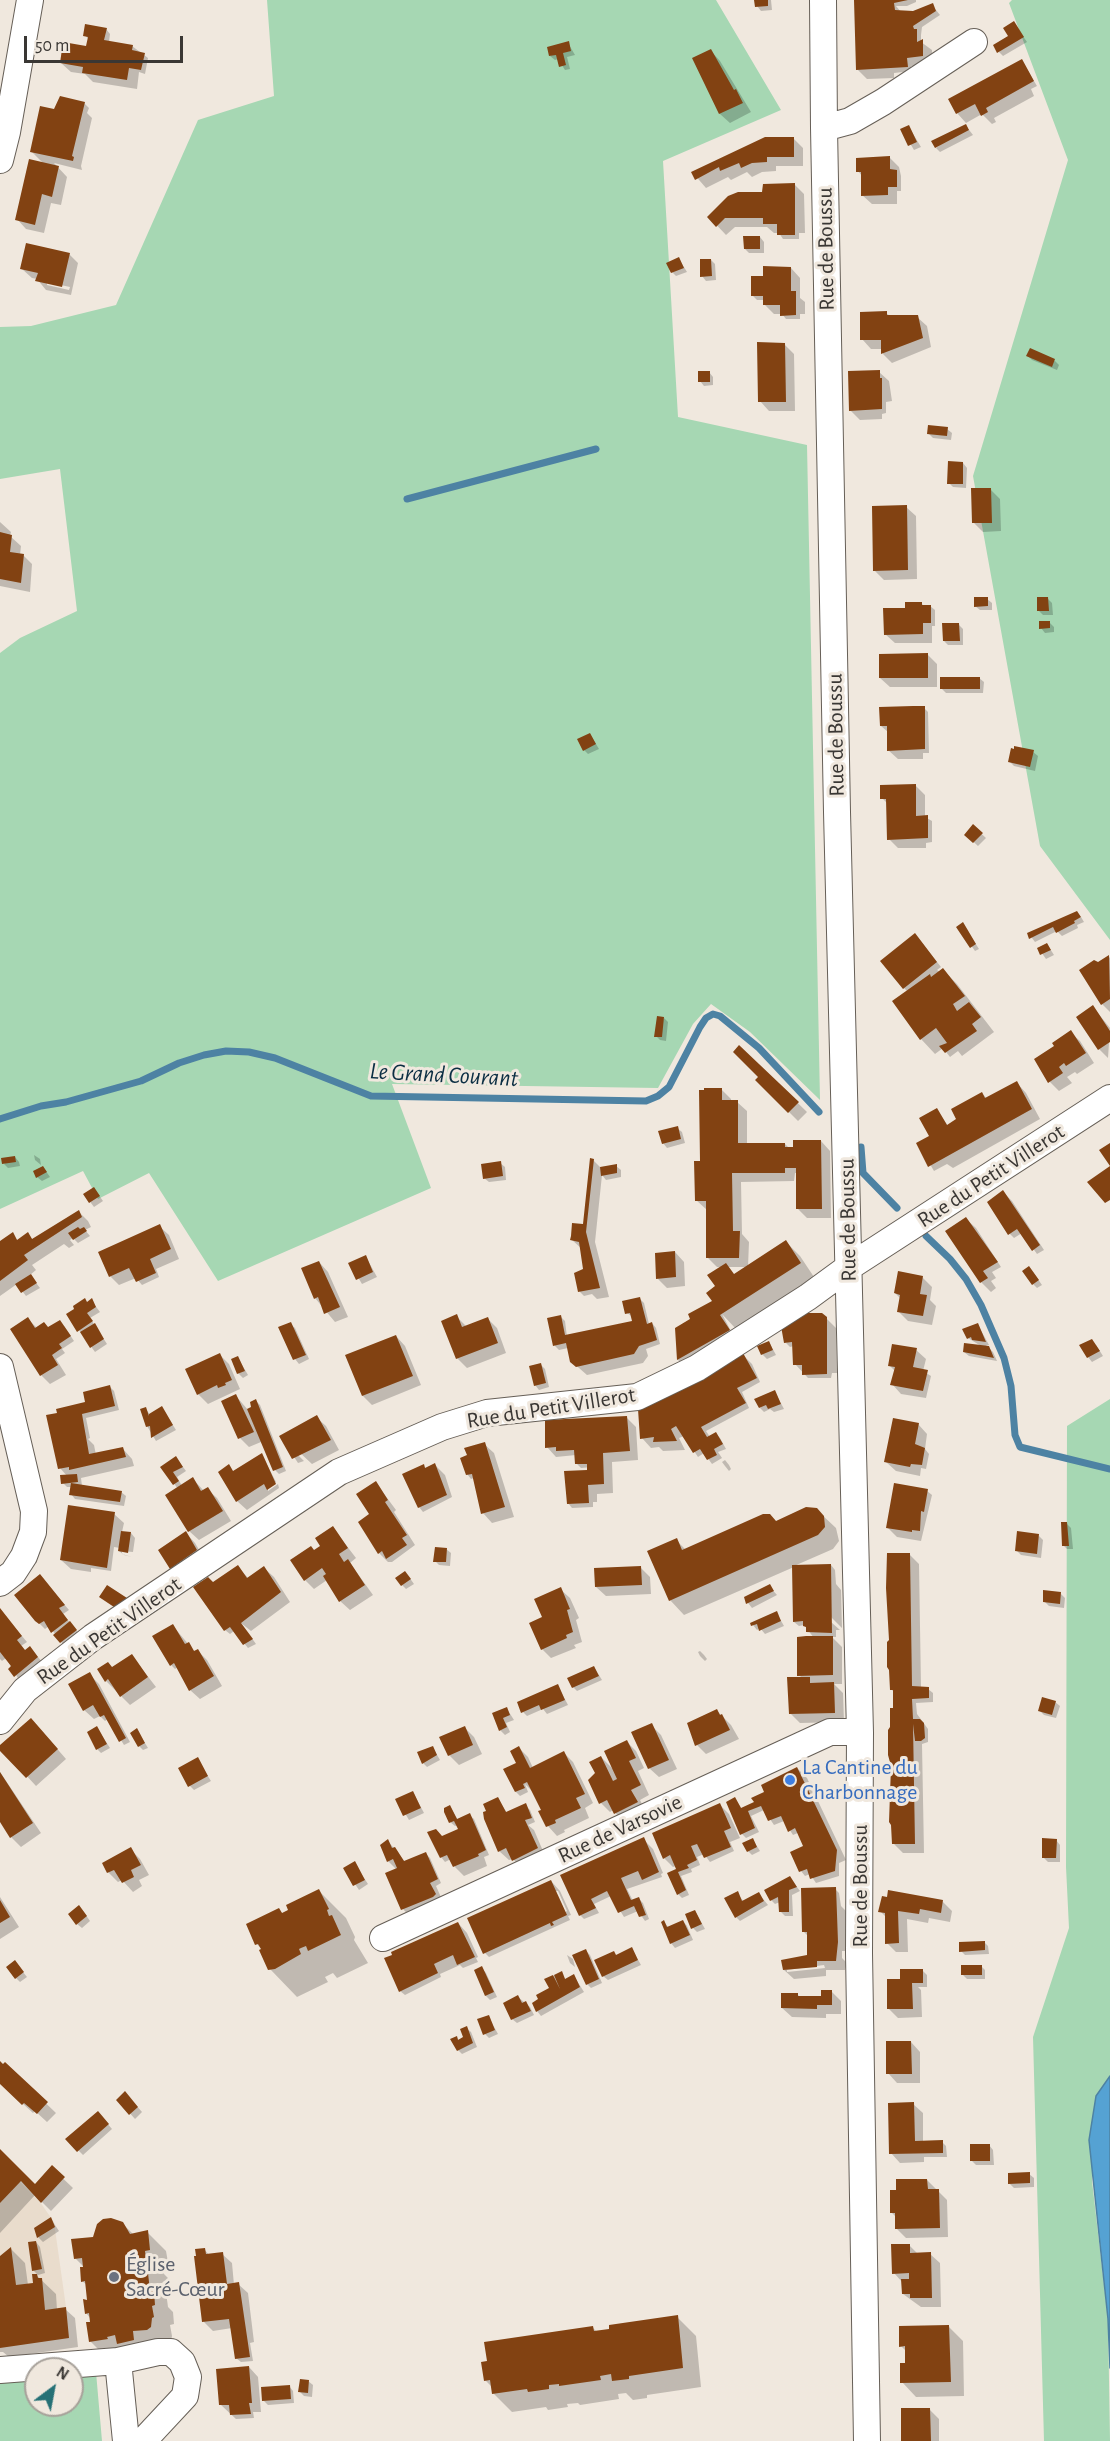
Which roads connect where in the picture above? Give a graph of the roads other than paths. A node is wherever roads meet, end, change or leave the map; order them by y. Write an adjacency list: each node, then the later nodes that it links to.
1 (30, 0): 5 (street)
2 (823, 0): 4 (street, Rue de Boussu)
3 (974, 42): 4 (street)
4 (824, 128): 7 (street, Rue de Boussu)
5 (0, 160)
6 (1110, 1098): 7 (street, Rue du Petit Villerot)
7 (849, 1267): 10 (street, Rue du Petit Villerot); 11 (street, Rue de Boussu)
8 (0, 1367): 9 (street)
9 (0, 1583)
10 (0, 1721)
11 (860, 1732): 12 (street, Rue de Varsovie); 17 (street, Rue de Boussu)
12 (383, 1938)
13 (118, 2361): 14 (street); 15 (street); 16 (street)
14 (0, 2370)
15 (126, 2441)
16 (143, 2441)
17 (867, 2441)

